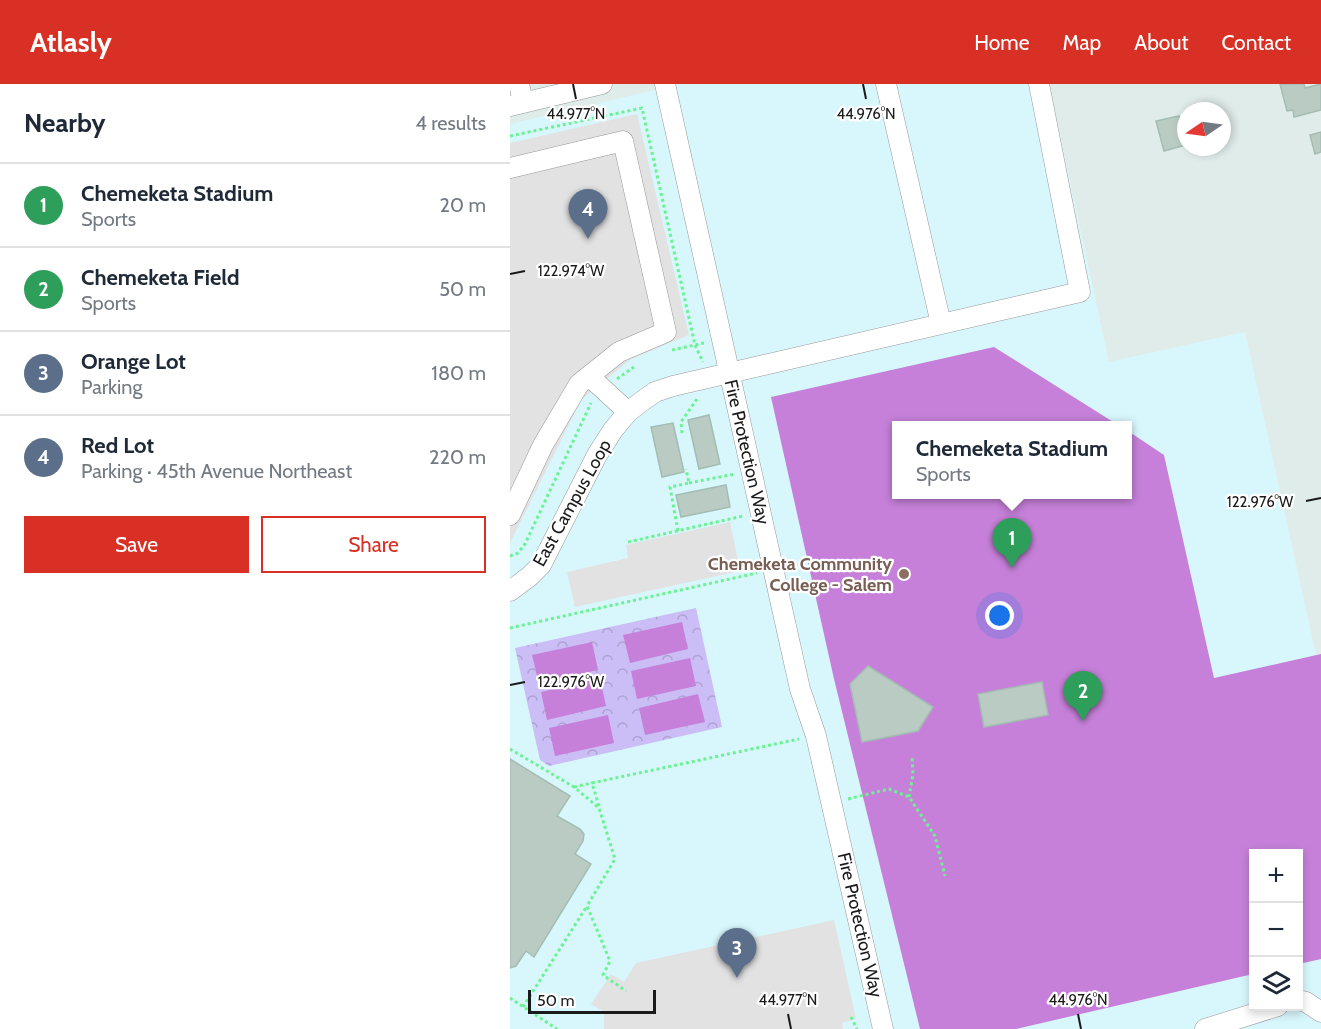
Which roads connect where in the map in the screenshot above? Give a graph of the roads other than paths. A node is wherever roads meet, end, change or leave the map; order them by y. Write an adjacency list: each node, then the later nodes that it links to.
1 (602, 84): 5 (street)
2 (665, 84): 8 (street, Fire Protection Way)
3 (886, 84): 7 (street)
4 (1039, 84): 7 (street, East Campus Loop)
5 (518, 97)
6 (510, 168): 9 (street)
7 (941, 324): 8 (street, East Campus Loop)
8 (729, 373): 10 (street, East Campus Loop); 16 (street, Fire Protection Way)
9 (589, 375): 10 (street); 11 (street)
10 (628, 412): 12 (street, East Campus Loop)
11 (511, 508)
12 (510, 591)
13 (1303, 1001): 15 (street)
14 (1262, 1011): 17 (street)
15 (1321, 1012)
16 (884, 1029)
17 (1205, 1029)

